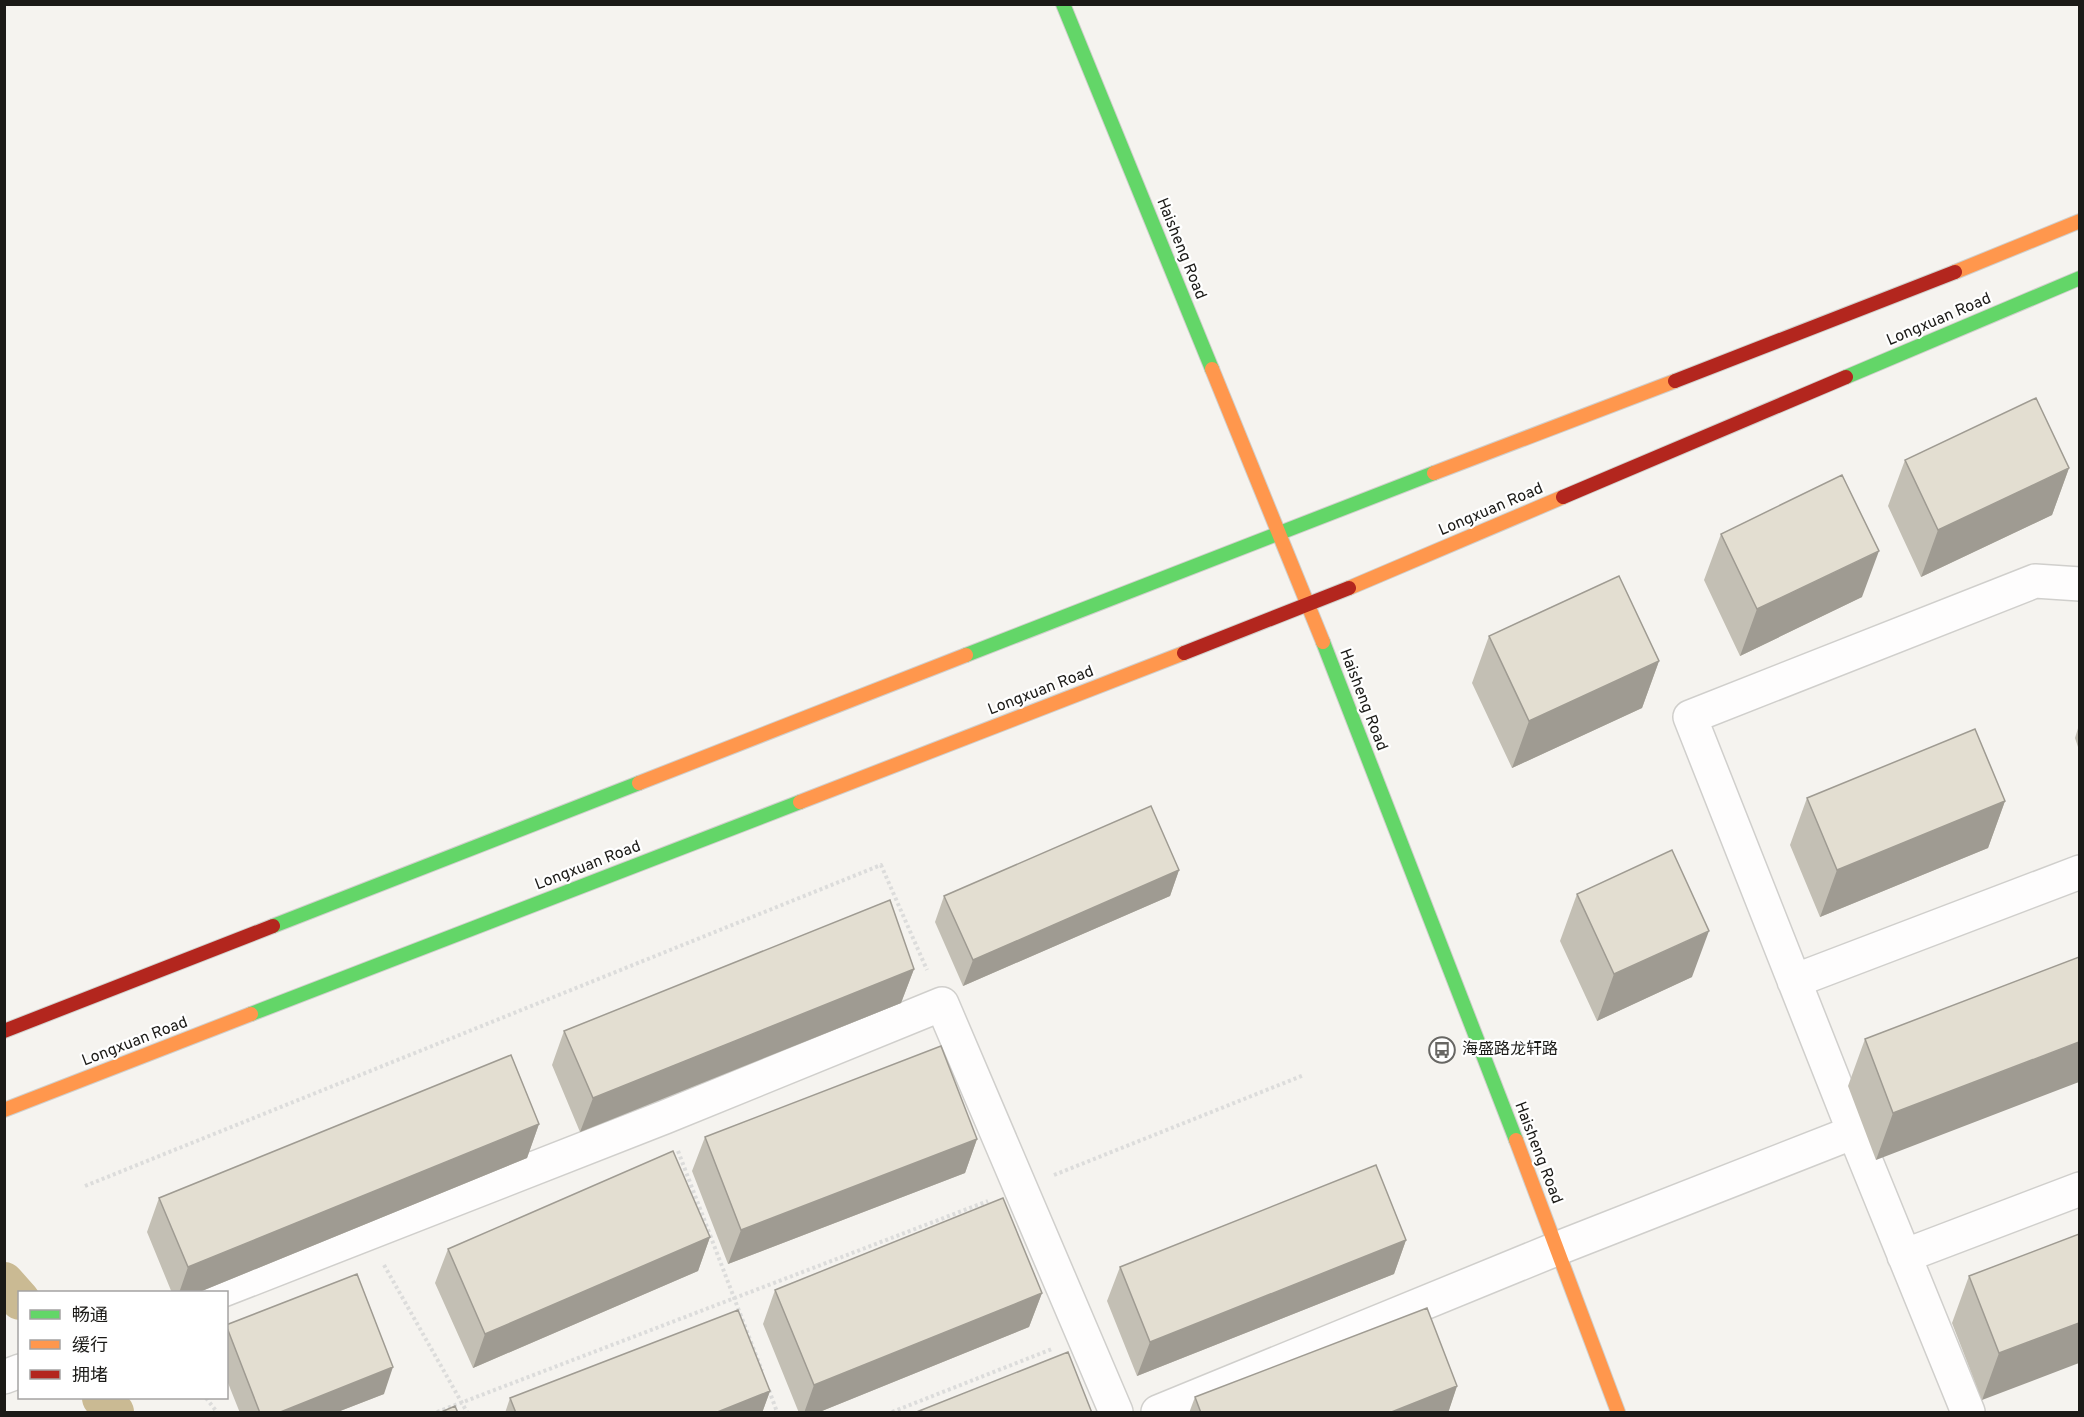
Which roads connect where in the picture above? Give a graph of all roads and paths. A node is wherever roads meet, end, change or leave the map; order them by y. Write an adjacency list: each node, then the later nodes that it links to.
1 (1063, 4): 4 (street, Haisheng Road)
2 (2079, 221): 4 (street)
3 (2079, 278): 6 (street, Longxuan Road)
4 (1279, 533): 6 (street, Haisheng Road); 10 (street)
5 (2079, 584): 8 (street)
6 (1309, 605): 12 (street, Longxuan Road); 19 (street, Haisheng Road)
7 (2079, 872): 8 (street)
8 (1794, 981): 14 (street)
9 (942, 1004): 13 (street); 15 (path); 16 (street)
10 (4, 1031)
11 (1304, 1076): 16 (path)
12 (4, 1110)
13 (665, 1117): 18 (street); 22 (path)
14 (1854, 1132): 19 (street); 20 (street)
15 (85, 1186)
16 (1020, 1189): 22 (path); 23 (street)
17 (2079, 1189): 20 (street)
18 (366, 1233): 21 (street); 25 (path)
19 (1556, 1249): 32 (street); 33 (street, Haisheng Road)
20 (1904, 1256): 34 (street)
21 (223, 1291)
22 (736, 1298): 25 (path); 29 (path)
23 (1083, 1337): 30 (path); 31 (street)
24 (207, 1399): 26 (path)
25 (462, 1403): 27 (path); 28 (path)
26 (218, 1413)
27 (437, 1413)
28 (467, 1413)
29 (777, 1413)
30 (892, 1413)
31 (1116, 1413)
32 (1158, 1413)
33 (1618, 1413)
34 (1968, 1413)

